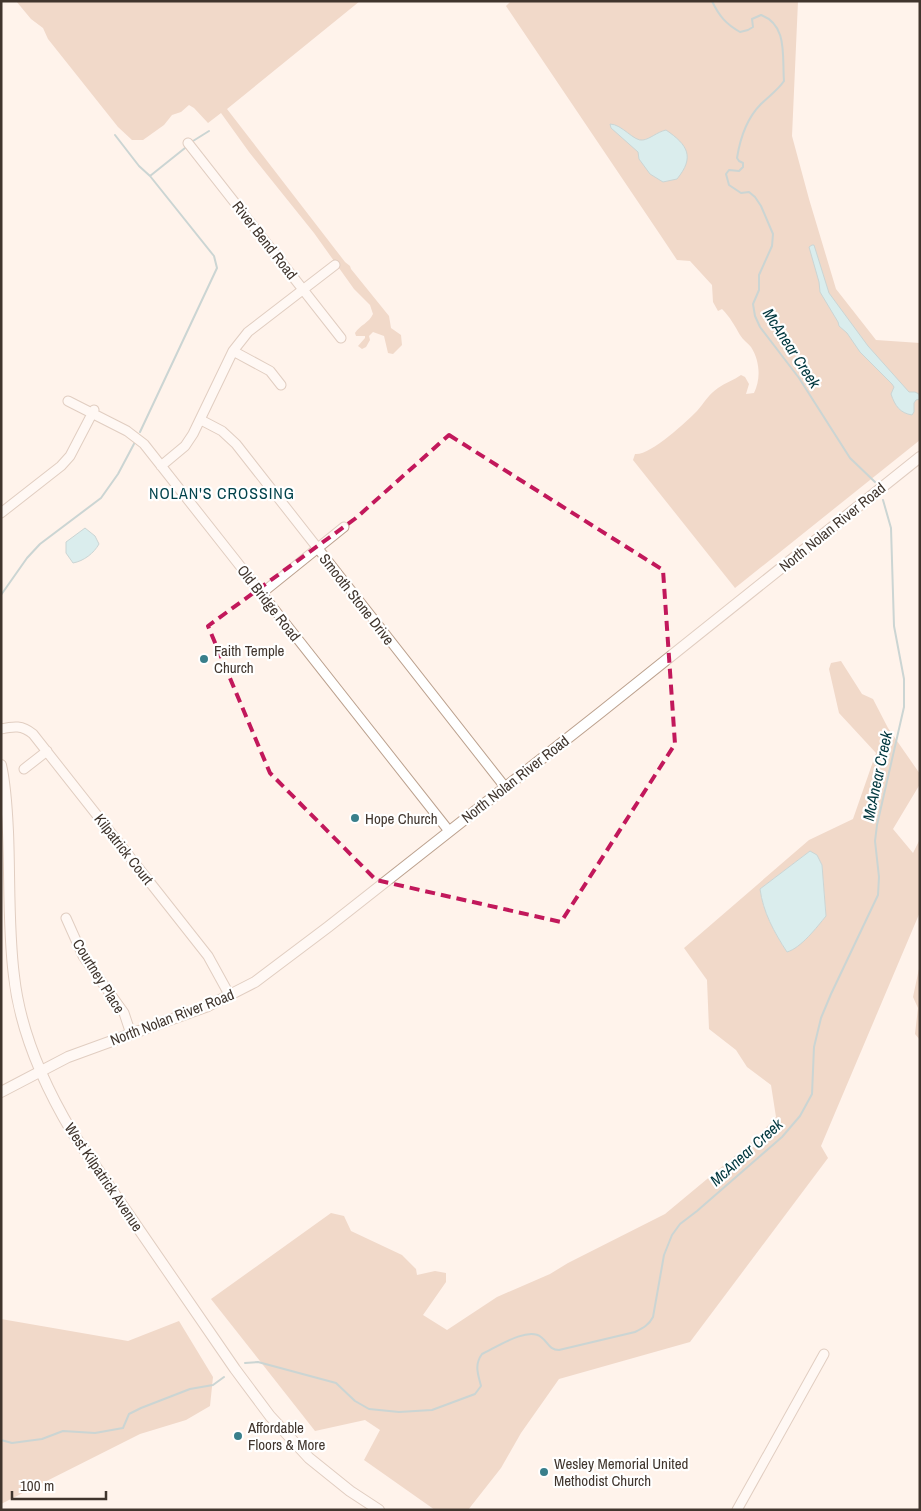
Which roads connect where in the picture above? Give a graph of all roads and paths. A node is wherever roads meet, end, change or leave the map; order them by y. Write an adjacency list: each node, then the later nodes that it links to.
1 (188, 143): 3 (street, River Bend Road)
2 (335, 265): 3 (street)
3 (303, 289): 4 (street, River Bend Road); 5 (street)
4 (341, 338)
5 (233, 351): 6 (street); 9 (street)
6 (281, 385)
7 (68, 402): 8 (street, Old Bridge Road)
8 (93, 411): 11 (street, Old Bridge Road); 12 (street)
9 (201, 420): 11 (street); 14 (street, Smooth Stone Drive)
10 (920, 457): 20 (main road, North Nolan River Road)
11 (161, 466): 15 (street, Old Bridge Road)
12 (1, 513)
13 (344, 528): 14 (street)
14 (318, 548): 15 (street); 20 (street, Smooth Stone Drive)
15 (262, 593): 22 (street, Old Bridge Road)
16 (1, 729): 17 (street, Kilpatrick Court)
17 (47, 751): 19 (street); 24 (street, Kilpatrick Court)
18 (1, 764): 21 (main road, West Kilpatrick Avenue)
19 (24, 769)
20 (505, 787): 22 (main road, North Nolan River Road)
21 (4, 819): 26 (main road, West Kilpatrick Avenue)
22 (449, 831): 24 (main road, North Nolan River Road)
23 (66, 918): 25 (street, Courtney Place)
24 (230, 996): 25 (main road, North Nolan River Road)
25 (131, 1034): 26 (main road, North Nolan River Road)
26 (41, 1071): 27 (main road, North Nolan River Road); 29 (main road, West Kilpatrick Avenue)
27 (1, 1092)
28 (824, 1354): 30 (street)
29 (379, 1510)
30 (737, 1510)

